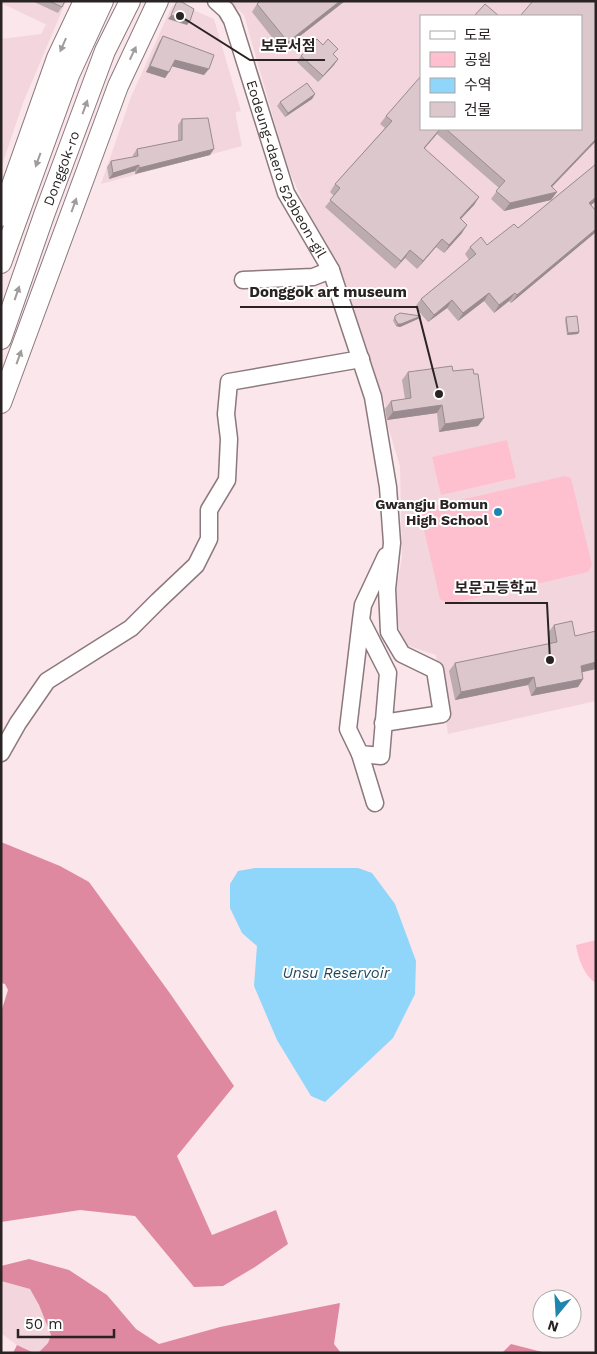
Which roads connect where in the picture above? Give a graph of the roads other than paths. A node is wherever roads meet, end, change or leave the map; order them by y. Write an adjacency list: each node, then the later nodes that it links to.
1 (84, 1): 6 (main road, one-way to 6)
2 (103, 1): 7 (main road, Donggok-ro, one-way to 7)
3 (130, 1): 10 (main road, Donggok-ro, one-way to 3)
4 (158, 1): 12 (main road, one-way to 4)
5 (216, 1): 8 (street, Eodeung-daero 529beon-gil)
6 (1, 216)
7 (1, 263)
8 (331, 270): 9 (street); 11 (street, Eodeung-daero 529beon-gil)
9 (243, 280)
10 (1, 339)
11 (361, 359): 13 (street, Eodeung-daero 529beon-gil); 16 (street)
12 (1, 403)
13 (392, 543): 14 (street); 15 (street, Eodeung-daero 529beon-gil)
14 (361, 620): 15 (street); 17 (street)
15 (383, 723): 17 (street)
16 (1, 753)
17 (360, 754): 18 (street)
18 (375, 803)

